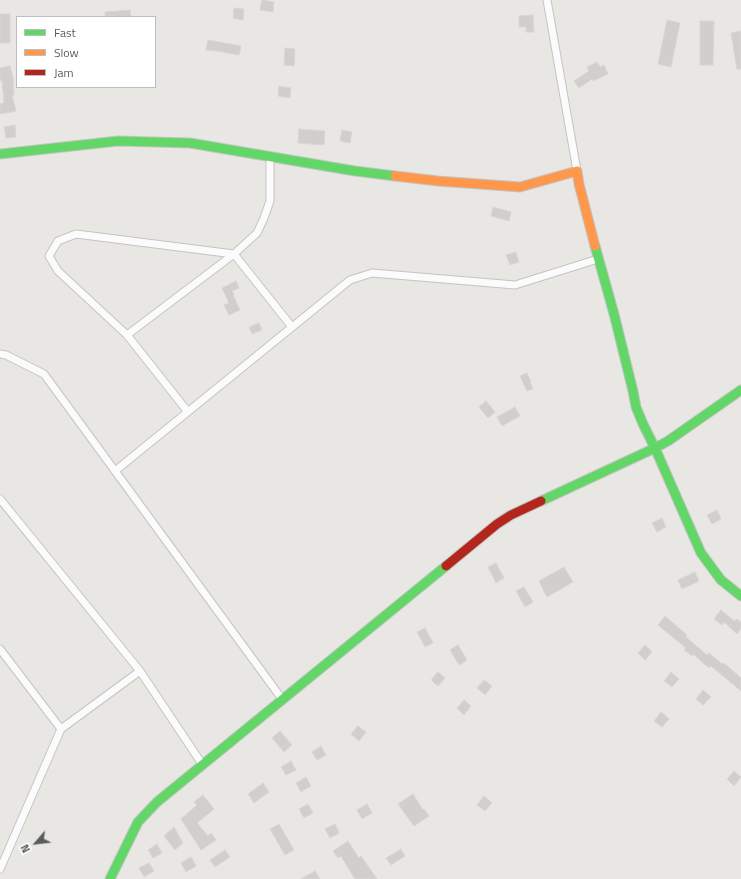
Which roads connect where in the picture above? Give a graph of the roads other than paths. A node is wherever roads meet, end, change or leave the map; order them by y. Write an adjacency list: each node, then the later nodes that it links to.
1 (547, 0): 4 (street)
2 (0, 154): 3 (street)
3 (270, 156): 4 (street); 5 (street)
4 (577, 171): 6 (street)
5 (234, 254): 7 (street); 8 (street); 8 (street)
6 (598, 259): 7 (street); 12 (street)
7 (292, 327): 11 (street)
8 (127, 335): 11 (street)
9 (0, 354): 13 (street)
10 (741, 390): 12 (street)
11 (188, 412): 13 (street)
12 (656, 448): 15 (street); 18 (street)
13 (115, 472): 18 (street)
14 (0, 499): 17 (street)
15 (741, 596)
16 (0, 649): 19 (street)
17 (140, 671): 19 (street); 20 (street)
18 (282, 699): 20 (street)
19 (61, 729): 21 (street)
20 (202, 764): 22 (street)
21 (0, 869)
22 (110, 879)

